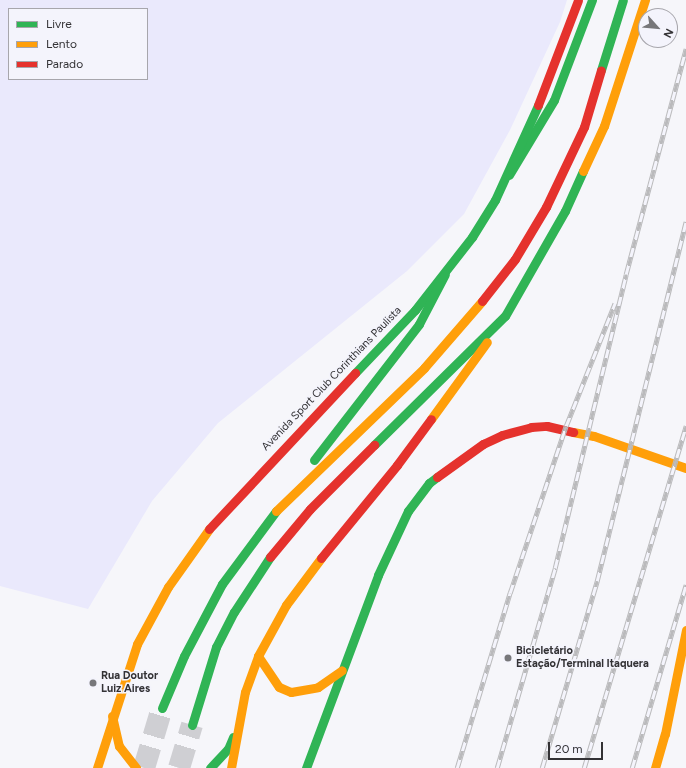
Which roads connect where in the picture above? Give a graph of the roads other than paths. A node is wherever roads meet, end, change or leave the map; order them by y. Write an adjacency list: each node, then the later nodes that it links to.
1 (578, 0): 5 (main road, Avenida Sport Club Corinthians Paulista)
2 (592, 0): 5 (main road)
3 (623, 0): 9 (main road)
4 (646, 0): 7 (main road)
5 (509, 175): 6 (main road, Avenida Sport Club Corinthians Paulista)
6 (445, 274): 9 (main road); 14 (main road, Avenida Sport Club Corinthians Paulista)
7 (505, 316): 11 (main road); 15 (main road)
8 (686, 468): 12 (main road)
9 (280, 506): 13 (main road)
10 (686, 630): 22 (main road)
11 (258, 656): 12 (main road); 16 (main road)
12 (342, 670): 21 (main road)
13 (162, 708)
14 (112, 715): 17 (main road, Avenida Sport Club Corinthians Paulista); 18 (main road)
15 (192, 725)
16 (236, 731): 19 (main road); 20 (main road)
17 (97, 768)
18 (136, 768)
19 (210, 768)
20 (231, 768)
21 (306, 768)
22 (655, 768)

